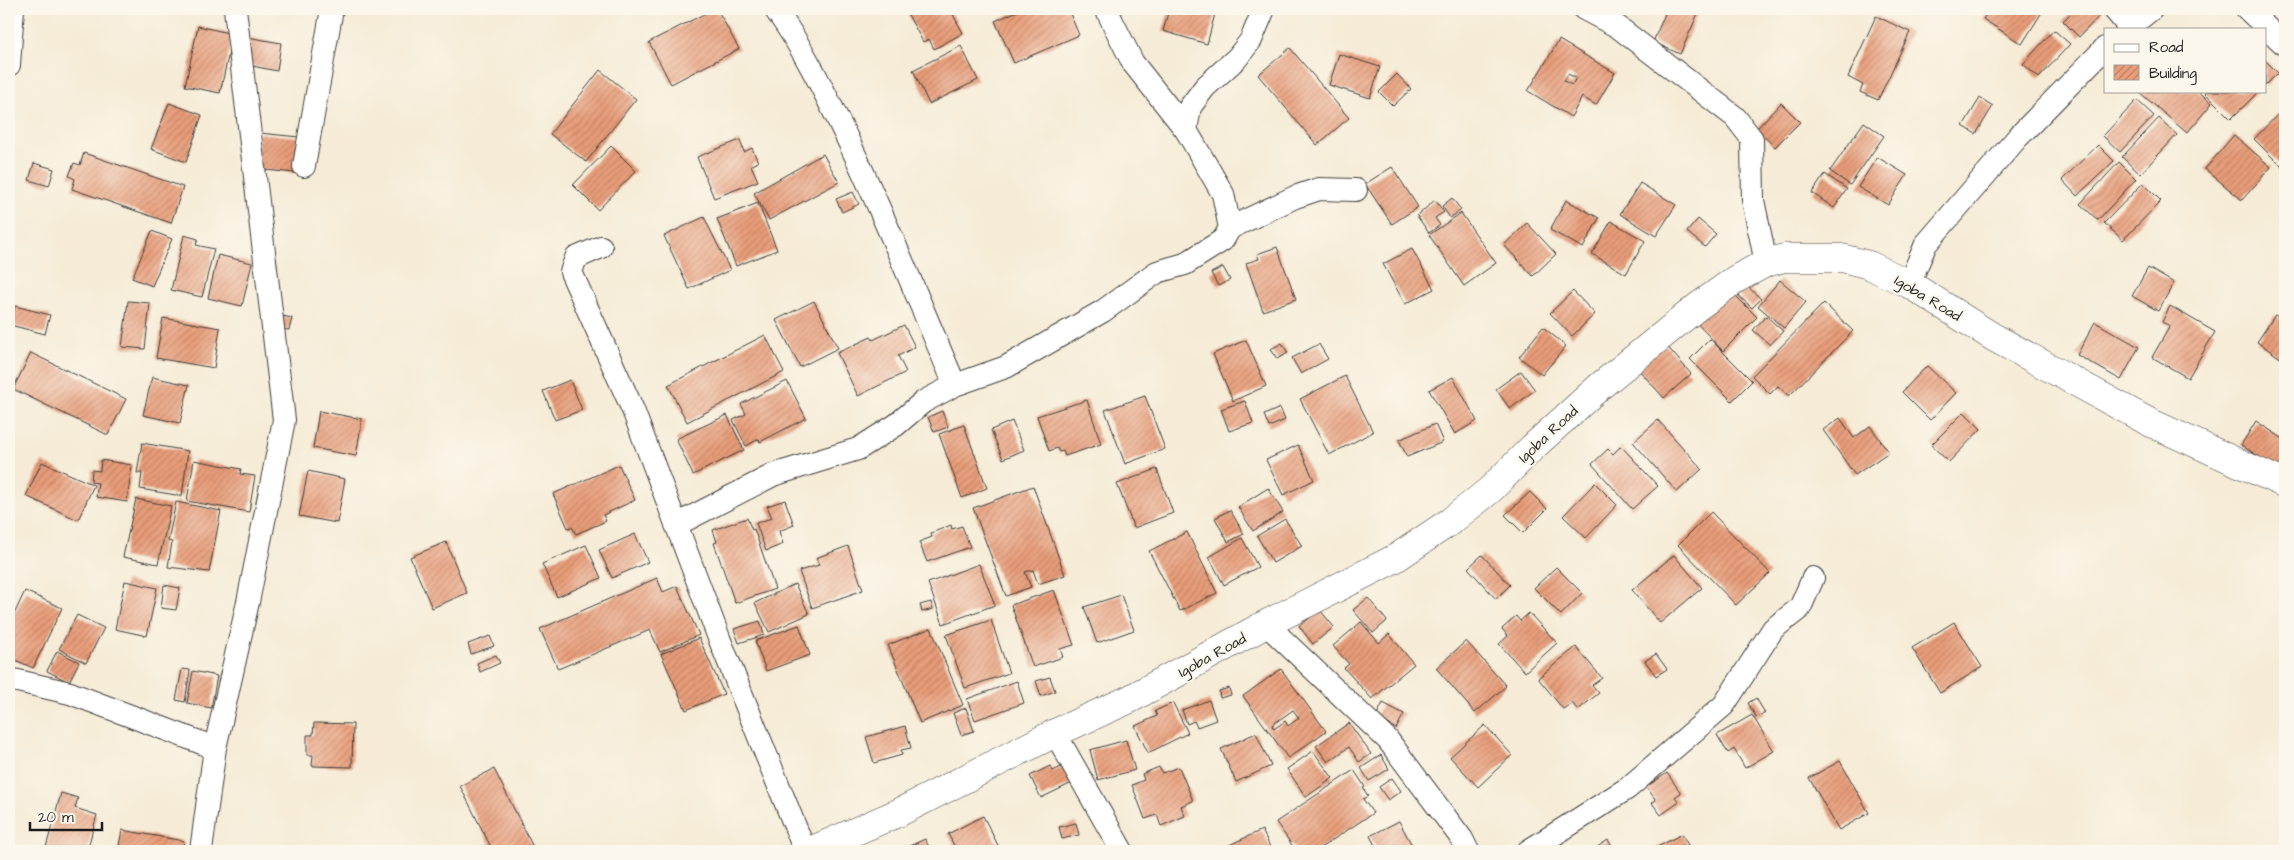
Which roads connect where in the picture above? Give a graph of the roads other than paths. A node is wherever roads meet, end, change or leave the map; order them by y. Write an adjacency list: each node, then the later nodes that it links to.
1 (13, 9): 14 (street)
2 (235, 9): 29 (street)
3 (332, 9): 16 (street)
4 (775, 9): 22 (street)
5 (1106, 9): 15 (street)
6 (1264, 9): 15 (street)
7 (1584, 9): 20 (street)
8 (2114, 9): 11 (street)
9 (2152, 9): 11 (street)
10 (2247, 9): 12 (street)
11 (2128, 28)
12 (2285, 45)
13 (2104, 49): 21 (street)
14 (9, 65)
15 (1186, 130): 18 (street)
16 (304, 166)
17 (1356, 190): 18 (street)
18 (1230, 228): 22 (street)
19 (601, 247): 24 (street)
20 (1766, 263): 21 (street, Igoba Road); 26 (street, Igoba Road)
21 (1909, 284): 23 (street, Igoba Road)
22 (955, 385): 24 (street)
23 (2285, 484)
24 (676, 525): 31 (street)
25 (1812, 578): 35 (street)
26 (1266, 624): 28 (street, Igoba Road); 34 (street)
27 (9, 679): 29 (street)
28 (1055, 733): 32 (street, Igoba Road); 33 (street)
29 (215, 748): 30 (street)
30 (201, 851)
31 (805, 851)
32 (810, 851)
33 (1122, 851)
34 (1468, 851)
35 (1528, 851)

